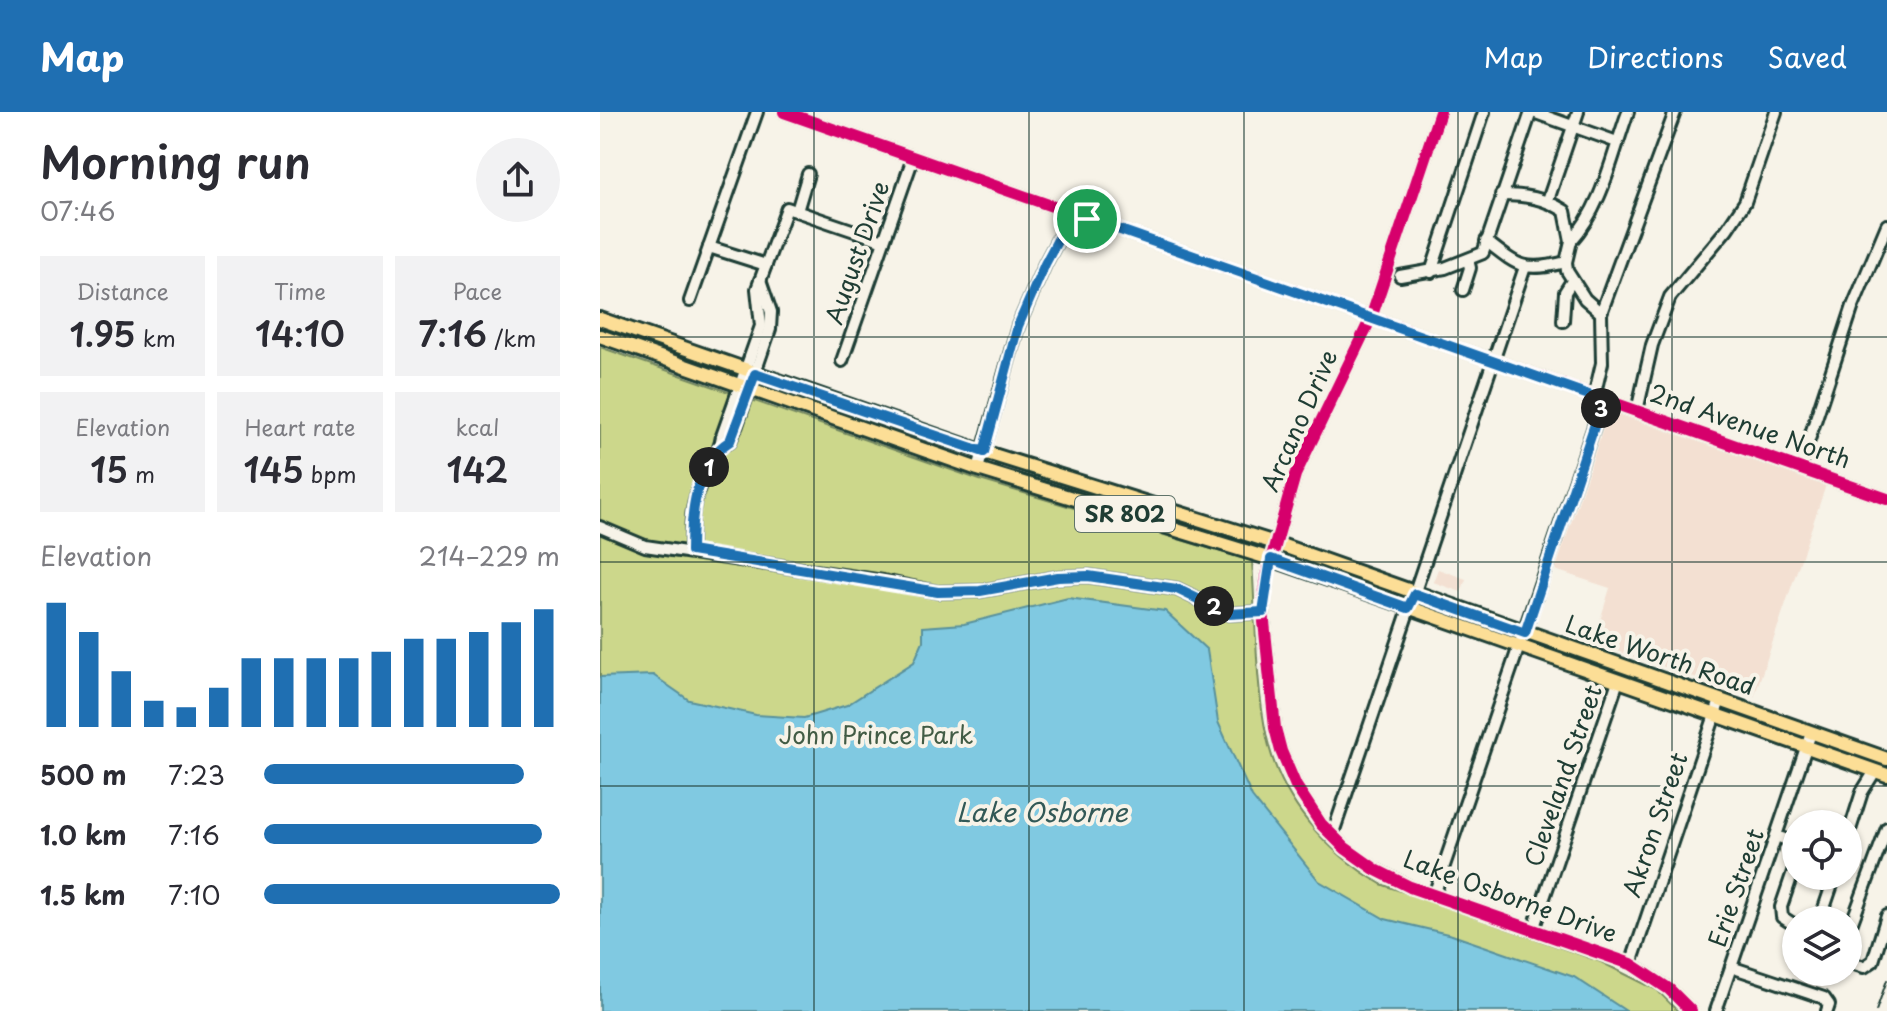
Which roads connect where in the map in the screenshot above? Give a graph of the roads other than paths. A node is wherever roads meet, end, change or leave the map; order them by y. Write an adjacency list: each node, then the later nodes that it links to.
1 (757, 112): 22 (street)
2 (784, 112): 12 (street, 2nd Avenue North)
3 (1440, 112): 33 (street, Arcano Drive)
4 (1484, 112): 27 (street)
5 (1532, 112): 10 (street); 14 (street)
6 (1578, 112): 10 (street)
7 (1628, 112): 11 (street)
8 (1675, 112): 32 (street)
9 (1776, 112): 42 (street)
10 (1573, 126): 11 (street); 15 (street)
11 (1617, 142): 21 (street)
12 (913, 158): 17 (street, 2nd Avenue North); 19 (street, August Drive)
13 (808, 174): 16 (street)
14 (1501, 195): 15 (street); 20 (street)
15 (1548, 200): 21 (street)
16 (797, 211): 19 (street); 25 (street)
17 (1072, 213): 33 (street, 2nd Avenue North); 43 (street)
18 (1887, 225): 44 (street)
19 (884, 241): 37 (street, August Drive)
20 (1486, 241): 23 (street); 26 (street)
21 (1571, 241): 24 (street)
22 (709, 247): 25 (street); 31 (street)
23 (1468, 260): 27 (street); 30 (street)
24 (1566, 262): 26 (street); 29 (street)
25 (766, 265): 39 (street)
26 (1525, 267): 38 (street)
27 (1431, 272): 28 (street)
28 (1400, 276)
29 (1572, 281): 32 (street); 35 (street)
30 (1463, 290)
31 (690, 301)
32 (1601, 313): 41 (street)
33 (1371, 318): 38 (street, 2nd Avenue North); 48 (street, Arcano Drive)
34 (600, 319): 39 (main road, Lake Worth Road / SR 802)
35 (1563, 321)
36 (600, 336): 40 (main road, Lake Worth Road / SR 802)
37 (842, 361)
38 (1493, 362): 41 (street, 2nd Avenue North); 51 (street)
39 (750, 372): 40 (street); 43 (main road, Lake Worth Road / SR 802)
40 (745, 387): 45 (main road, Lake Worth Road / SR 802); 49 (street)
41 (1599, 398): 42 (street, 2nd Avenue North); 54 (street)
42 (1637, 411): 44 (street, 2nd Avenue North)
43 (984, 452): 45 (street); 48 (main road, Lake Worth Road / SR 802)
44 (1800, 467): 46 (street, 2nd Avenue North)
45 (978, 469): 50 (main road, Lake Worth Road / SR 802)
46 (1887, 499)
47 (600, 527): 49 (street)
48 (1275, 543): 50 (street, Lake Osborne Drive); 51 (main road, Lake Worth Road / SR 802)
49 (691, 551): 53 (street)
50 (1271, 559): 52 (main road, Lake Worth Road / SR 802); 53 (street, Lake Osborne Drive)
51 (1415, 594): 52 (street); 54 (main road, Lake Worth Road / SR 802)
52 (1408, 608): 55 (main road, Lake Worth Road / SR 802); 65 (street)
53 (1263, 612): 65 (street, Lake Osborne Drive)
54 (1525, 633): 55 (street); 57 (main road, Lake Worth Road / SR 802)
55 (1520, 647): 56 (main road, Lake Worth Road / SR 802); 69 (street)
56 (1618, 681): 58 (main road, Lake Worth Road / SR 802); 73 (street, Cleveland Street)
57 (1720, 700): 58 (street, Akron Street); 59 (main road, Lake Worth Road / SR 802)
58 (1715, 715): 60 (main road, Lake Worth Road / SR 802); 74 (street, Akron Street)
59 (1811, 733): 60 (street, Erie Street); 61 (main road, Lake Worth Road / SR 802)
60 (1807, 747): 62 (main road, Lake Worth Road / SR 802); 66 (street, Erie Street)
61 (1887, 759)
62 (1881, 773): 63 (street)
63 (1856, 810)
64 (1886, 835): 70 (street)
65 (1332, 836): 69 (street, Lake Osborne Drive)
66 (1776, 836): 67 (street); 76 (street, Erie Street)
67 (1782, 838)
68 (1787, 890): 72 (street)
69 (1434, 895): 73 (street, Lake Osborne Drive)
70 (1858, 906)
71 (1887, 916): 75 (street)
72 (1782, 917)
73 (1533, 930): 74 (street, Lake Osborne Drive)
74 (1631, 964): 77 (street, Lake Osborne Drive)
75 (1862, 966)
76 (1731, 967): 78 (street, Erie Street); 79 (street)
77 (1691, 1011)
78 (1716, 1011)
79 (1827, 1011)

